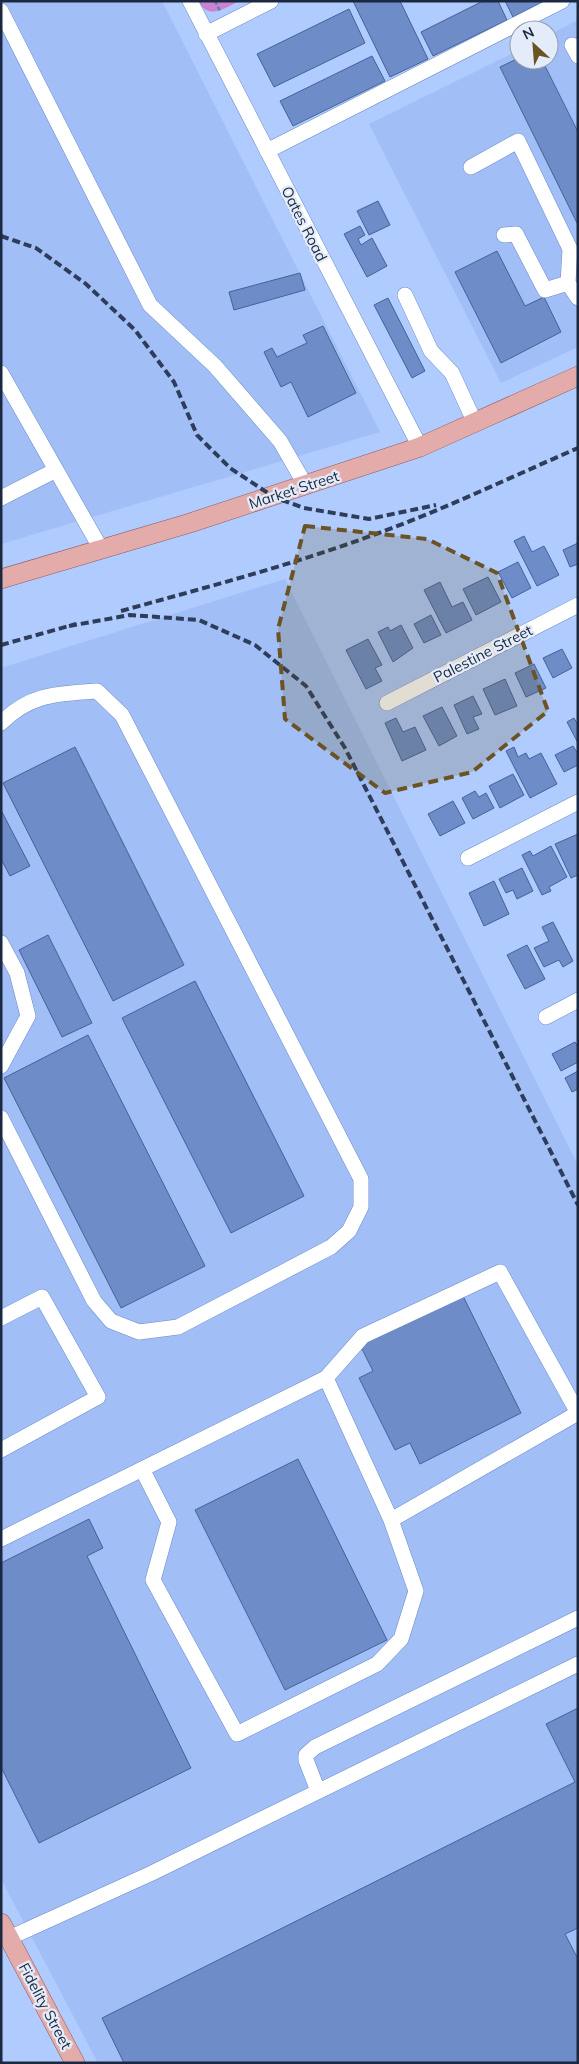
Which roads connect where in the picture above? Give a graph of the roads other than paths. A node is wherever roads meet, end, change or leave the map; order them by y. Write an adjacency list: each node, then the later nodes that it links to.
1 (190, 1): 5 (street, Oates Road)
2 (271, 1): 5 (street)
3 (562, 1): 6 (street)
4 (1, 12): 17 (street)
5 (206, 34): 6 (street, Oates Road)
6 (266, 151): 15 (street, Oates Road)
7 (471, 167): 9 (street)
8 (504, 235): 9 (street)
9 (568, 282): 11 (street)
10 (405, 295): 14 (street)
11 (578, 298)
12 (1, 374): 16 (street)
13 (578, 376): 14 (main road, Market Street)
14 (475, 423): 15 (main road, Market Street)
15 (420, 447): 17 (main road, Market Street)
16 (56, 470): 18 (street); 19 (street)
17 (306, 486): 19 (main road, Market Street)
18 (1, 498)
19 (102, 549): 20 (main road, Market Street)
20 (1, 579)
21 (578, 605): 22 (street, Palestine Street)
22 (387, 702)
23 (1, 723): 30 (street)
24 (578, 802): 25 (street)
25 (468, 858)
26 (1, 943): 29 (street)
27 (578, 1000): 28 (street)
28 (546, 1017)
29 (1, 1066)
30 (1, 1118)
31 (1, 1318): 33 (street)
32 (326, 1378): 34 (street); 35 (street); 35 (street)
33 (1, 1450)
34 (142, 1469): 35 (street); 36 (street)
35 (391, 1520)
36 (1, 1539)
37 (578, 1618): 39 (street)
38 (578, 1664): 39 (street)
39 (318, 1791): 40 (street)
40 (5, 1930): 41 (main road, Fidelity Street)
41 (75, 2063)

